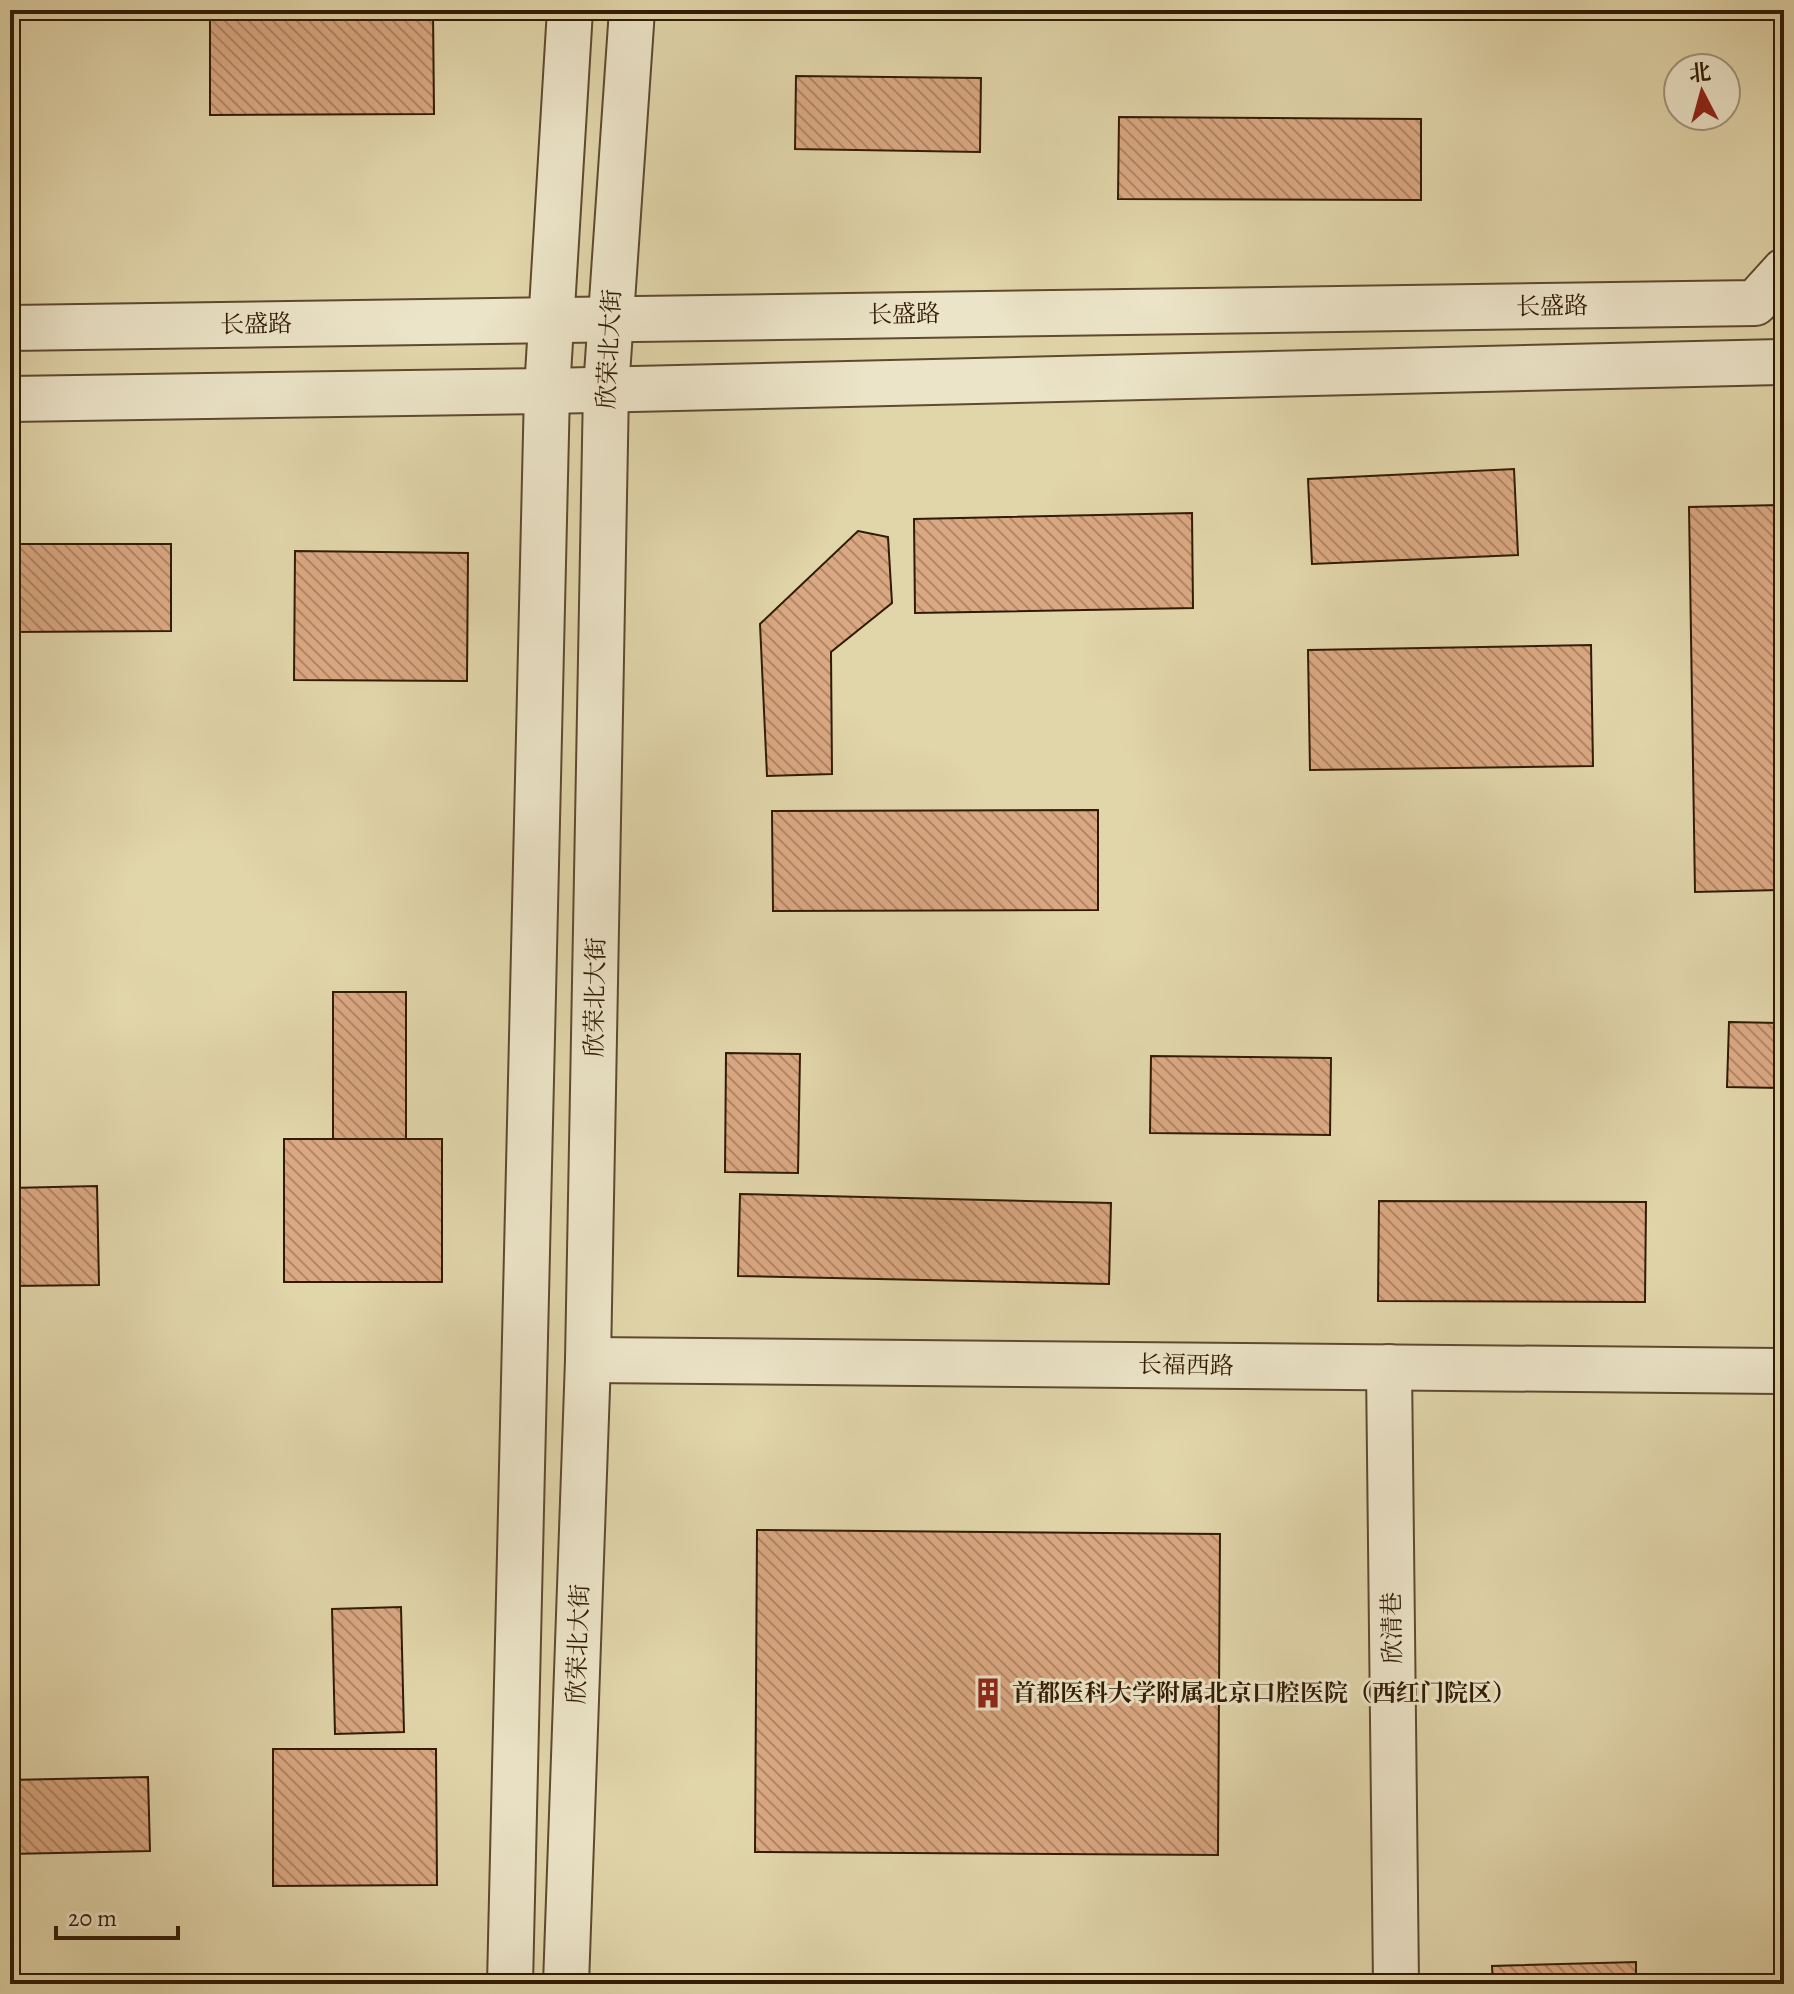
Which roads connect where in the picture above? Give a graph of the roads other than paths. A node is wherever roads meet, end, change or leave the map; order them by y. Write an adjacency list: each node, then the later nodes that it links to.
1 (570, 10): 5 (street)
2 (632, 10): 4 (street, 欣荣北大街)
3 (1784, 271): 4 (street, 长盛路)
4 (610, 318): 5 (street, 长盛路); 8 (street, 欣荣北大街)
5 (553, 319): 6 (street, 长盛路); 9 (street)
6 (10, 328)
7 (1784, 362): 8 (street)
8 (606, 389): 9 (street); 11 (street, 欣荣北大街)
9 (547, 391): 10 (street); 14 (street)
10 (10, 399)
11 (588, 1360): 12 (street, 长福西路); 15 (street, 欣荣北大街)
12 (1389, 1367): 13 (street, 长福西路); 16 (street, 欣清巷)
13 (1784, 1371)
14 (510, 1984)
15 (566, 1984)
16 (1396, 1984)

